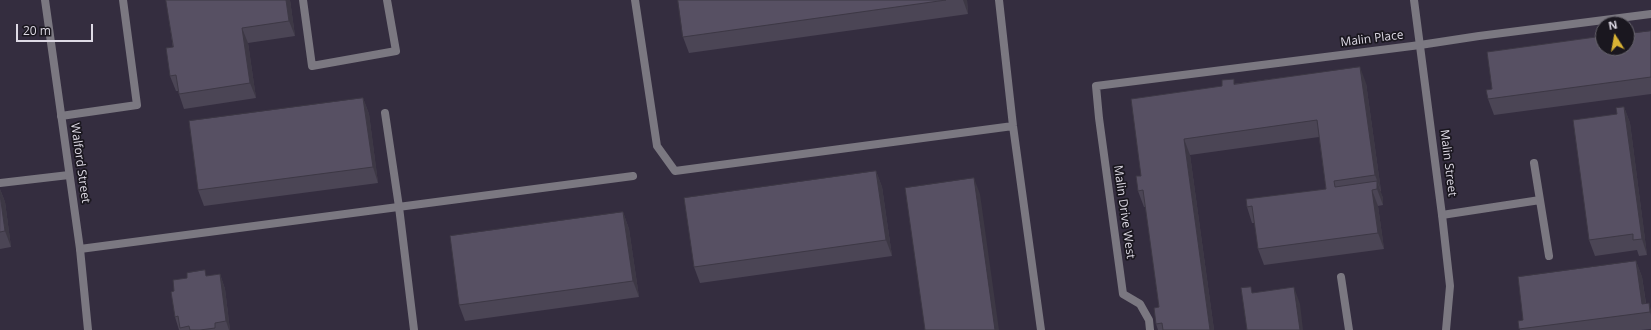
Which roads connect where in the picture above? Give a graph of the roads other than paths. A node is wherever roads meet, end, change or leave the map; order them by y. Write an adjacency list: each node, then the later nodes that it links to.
1 (45, 0): 12 (street, Walford Street)
2 (123, 0): 12 (street)
3 (303, 0): 4 (street)
4 (387, 0)
5 (635, 0): 13 (street)
6 (998, 0): 13 (street)
7 (1414, 0): 9 (street, Malin Street)
8 (1651, 14): 9 (street, Malin Place)
9 (1420, 45): 10 (street, Malin Place); 20 (street, Malin Street)
10 (1096, 86): 27 (street, Malin Drive West)
11 (385, 113): 19 (street)
12 (61, 116): 15 (street, Walford Street)
13 (1013, 126): 26 (street)
14 (1534, 163): 18 (street)
15 (69, 176): 17 (street); 21 (street, Walford Street)
16 (633, 176): 19 (street)
17 (0, 183)
18 (1540, 200): 20 (street); 22 (street)
19 (399, 207): 21 (street); 25 (street)
20 (1442, 215): 29 (street, Malin Street)
21 (80, 248): 24 (street, Walford Street)
22 (1549, 256)
23 (1341, 277): 28 (street)
24 (88, 330)
25 (414, 330)
26 (1041, 330)
27 (1150, 330)
28 (1349, 330)
29 (1446, 330)

